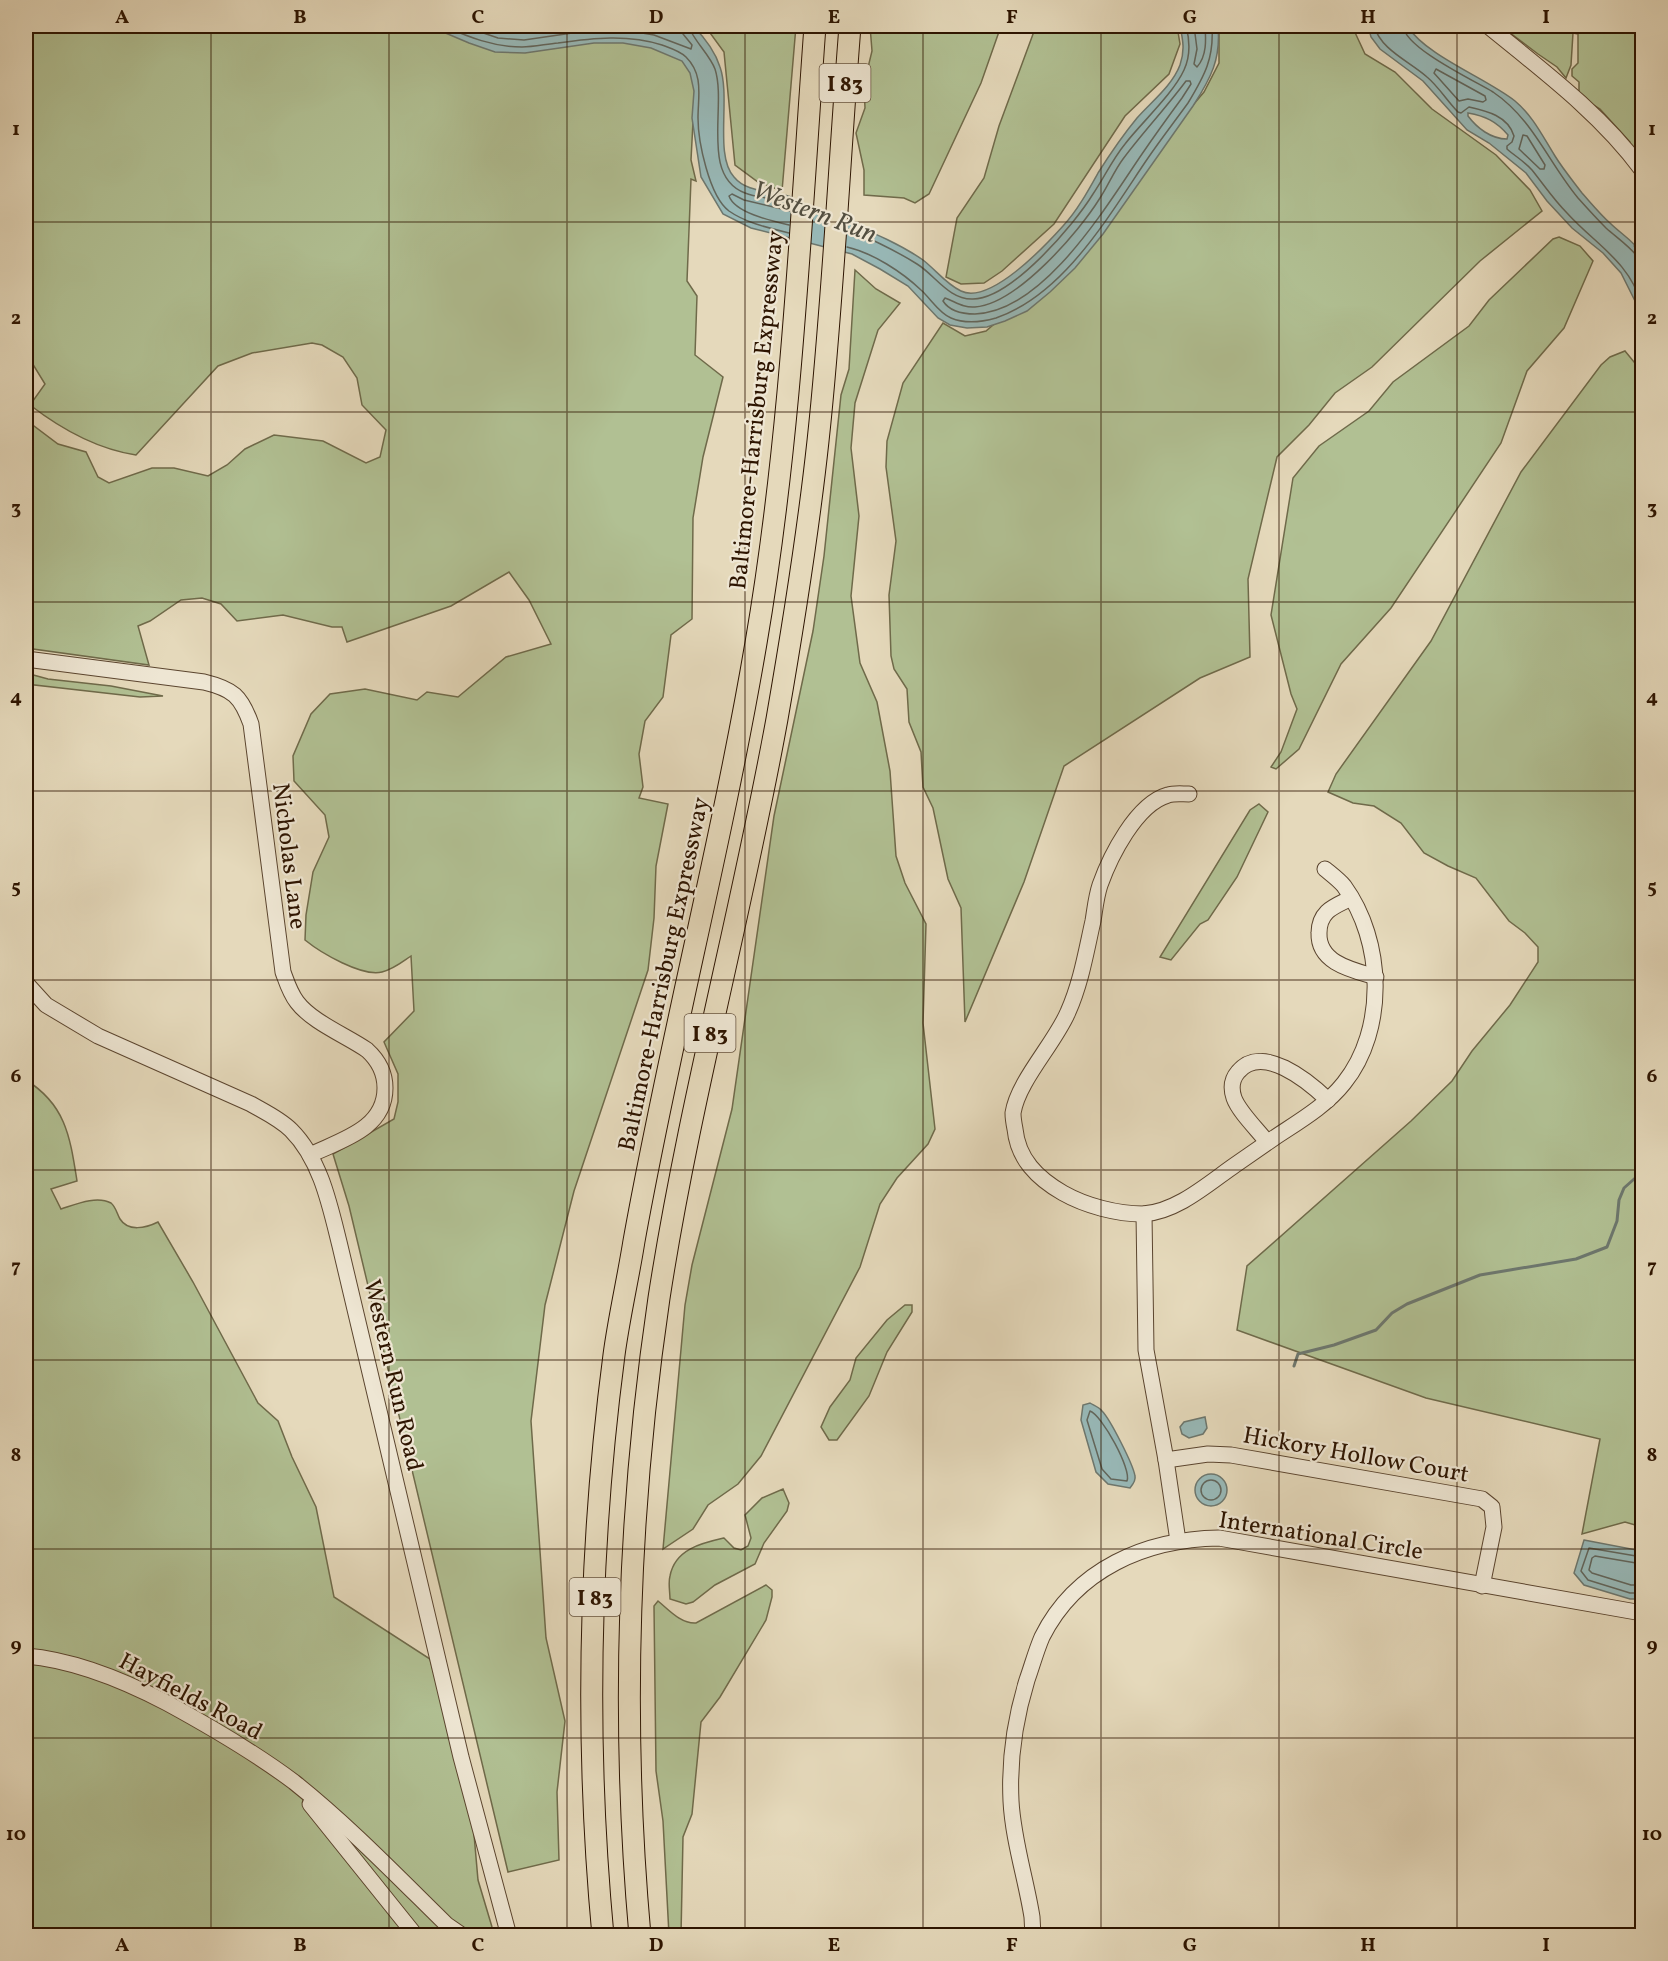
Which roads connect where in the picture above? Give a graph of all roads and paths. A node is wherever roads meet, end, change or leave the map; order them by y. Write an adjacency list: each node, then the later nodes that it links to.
1 (815, 26): 24 (highway, Baltimore-Harrisburg Expressway / I 83)
2 (850, 26): 25 (highway, I 83)
3 (1488, 26): 4 (street)
4 (1642, 170)
5 (26, 659): 13 (street, Nicholas Lane)
6 (1189, 794): 14 (street)
7 (1325, 869): 8 (street)
8 (1351, 898): 9 (street); 9 (street)
9 (1376, 977): 11 (street)
10 (26, 983): 13 (street, Western Run Road)
11 (1328, 1100): 12 (street); 12 (street)
12 (1267, 1142): 14 (street)
13 (310, 1155): 23 (street, Western Run Road)
14 (1144, 1214): 15 (street)
15 (1167, 1460): 16 (street); 17 (street, Hickory Hollow Court)
16 (1178, 1541): 17 (street, International Circle); 26 (street, International Circle)
17 (1482, 1586): 18 (street, International Circle)
18 (1642, 1613)
19 (26, 1656): 20 (street, Hayfields Road)
20 (294, 1783): 21 (street, Hayfields Road); 22 (street, Hayfields Road)
21 (416, 1935)
22 (463, 1935)
23 (508, 1935)
24 (603, 1935)
25 (640, 1935)
26 (1033, 1935)

